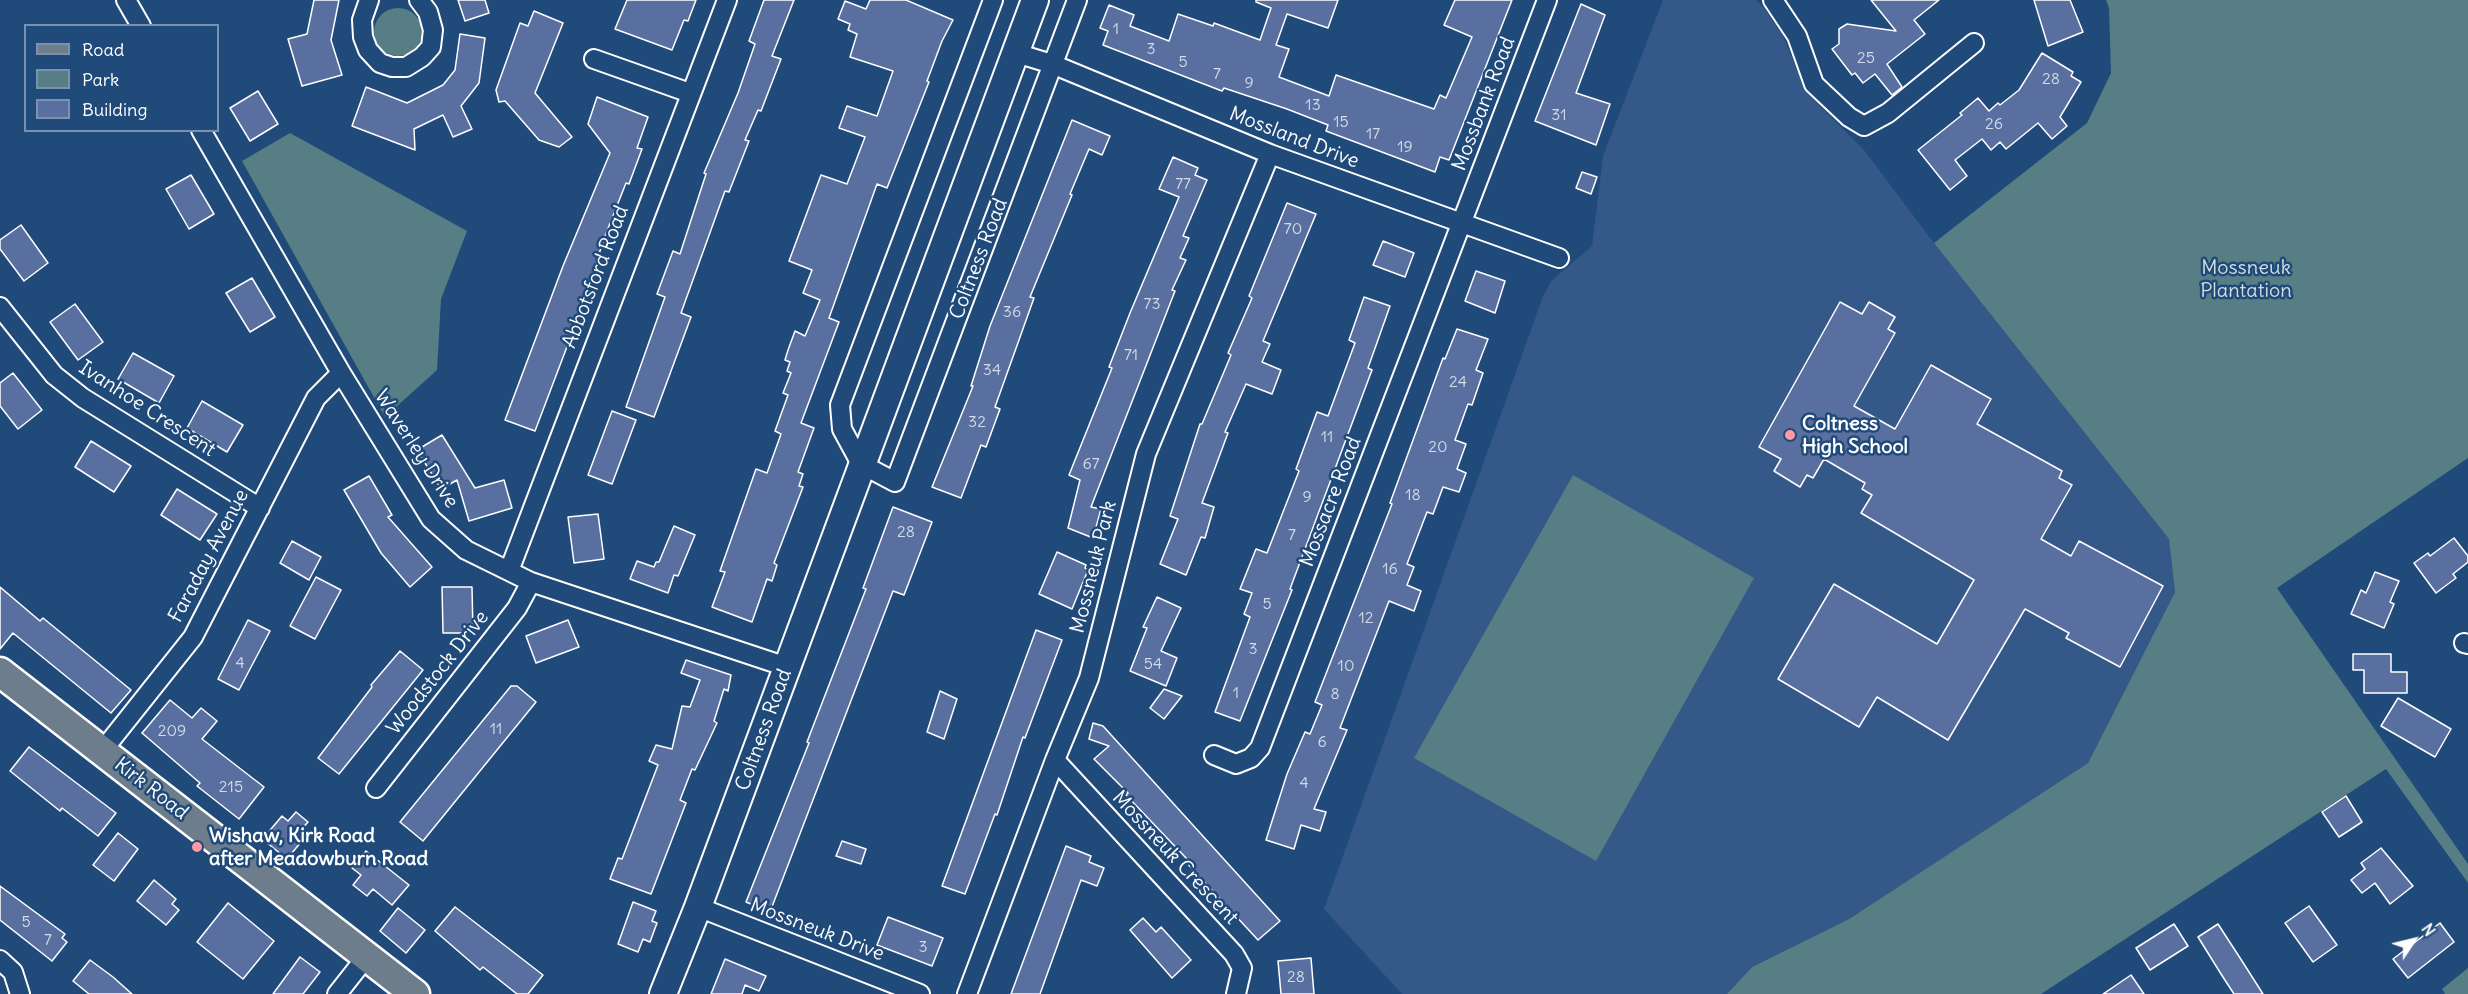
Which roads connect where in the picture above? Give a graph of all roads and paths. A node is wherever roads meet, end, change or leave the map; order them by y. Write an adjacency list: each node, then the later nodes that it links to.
1 (126, 0): 10 (street)
2 (369, 0): 3 (street)
3 (419, 0)
4 (727, 0): 15 (street, Abbotsford Road)
5 (1035, 0): 12 (street, Coltness Road)
6 (1077, 0): 14 (street, Coltness Road)
7 (1547, 0): 18 (street, Mossbank Road)
8 (1773, 0): 11 (street)
9 (990, 1): 22 (street)
10 (140, 24)
11 (1974, 43)
12 (1016, 52): 14 (street, Mossland Drive); 22 (street, Coltness Road)
13 (594, 59): 15 (street)
14 (1052, 64): 17 (street, Mossland Drive); 22 (street, Coltness Road)
15 (690, 93): 24 (street, Abbotsford Road)
16 (202, 132): 21 (street, Waverley Drive)
17 (1269, 154): 18 (street, Mossland Drive); 30 (street, Mossneuk Park)
18 (1463, 224): 19 (street, Mossland Drive); 29 (street, Mossacre Road)
19 (1559, 258)
20 (0, 307): 23 (street, Ivanhoe Crescent)
21 (341, 373): 23 (street, Faraday Avenue); 24 (street, Waverley Drive)
22 (861, 464): 26 (street, Coltness Road)
23 (260, 508): 28 (street, Faraday Avenue)
24 (509, 571): 25 (street, Waverley Drive)
25 (531, 582): 26 (street, Waverley Drive); 31 (street, Woodstock Drive)
26 (788, 666): 32 (street, Coltness Road)
27 (1, 673): 28 (main road, Kirk Road)
28 (103, 750): 33 (main road, Kirk Road)
29 (1214, 755)
30 (1055, 760): 40 (street, Mossneuk Park); 41 (street, Mossneuk Crescent)
31 (376, 788)
32 (698, 907): 38 (street, Coltness Road); 39 (street, Mossneuk Drive)
33 (366, 956): 36 (street); 37 (main road, Kirk Road)
34 (0, 960): 35 (street)
35 (20, 994)
36 (337, 994)
37 (415, 994)
38 (663, 994)
39 (920, 994)
40 (968, 994)
41 (1236, 994)

